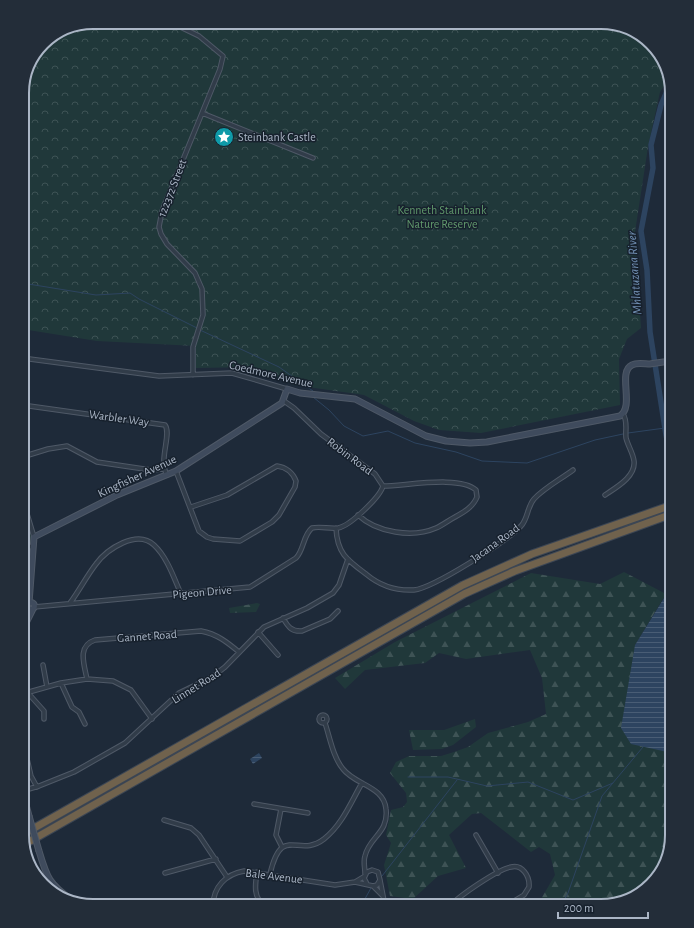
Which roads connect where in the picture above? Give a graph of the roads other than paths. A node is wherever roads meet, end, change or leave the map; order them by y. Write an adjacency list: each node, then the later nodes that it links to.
1 (184, 29): 2 (street, 122372 Street)
2 (202, 113): 3 (street); 6 (street, 122372 Street)
3 (313, 158)
4 (29, 359): 6 (street, Coedmore Avenue)
5 (665, 362): 10 (street)
6 (193, 375): 7 (street, Coedmore Avenue)
7 (287, 389): 8 (street); 10 (street, Coedmore Avenue)
8 (284, 401): 14 (street, Kingfisher Avenue); 16 (street, Robin Road)
9 (29, 406): 12 (street, Warbler Way)
10 (623, 414): 17 (street)
11 (29, 455): 12 (street)
12 (163, 468): 15 (street)
13 (573, 470): 27 (street, Jacana Road)
14 (176, 471): 15 (street, Kingfisher Avenue); 18 (street)
15 (167, 475): 24 (street, Kingfisher Avenue)
16 (383, 486): 20 (street, Robin Road); 20 (street)
17 (605, 495)
18 (191, 508): 18 (street)
19 (665, 508): 56 (highway)
20 (358, 515): 23 (street, Robin Road)
21 (665, 517): 58 (highway)
22 (29, 520): 24 (street)
23 (336, 528): 27 (street); 28 (street, Pigeon Drive)
24 (34, 536): 26 (street)
25 (29, 546): 26 (street)
26 (33, 547): 30 (street)
27 (348, 559): 33 (street, Linnet Road)
28 (181, 594): 29 (street, Pigeon Drive); 29 (street)
29 (70, 603): 30 (street, Pigeon Drive)
30 (32, 606): 32 (street)
31 (338, 611): 33 (street)
32 (29, 614)
33 (283, 618): 34 (street, Linnet Road)
34 (258, 632): 35 (street, Linnet Road); 36 (street)
35 (239, 652): 38 (street, Gannet Road); 44 (street, Linnet Road)
36 (278, 655)
37 (43, 665): 40 (street)
38 (87, 679): 39 (street); 44 (street)
39 (61, 683): 40 (street); 46 (street)
40 (47, 687): 41 (street)
41 (29, 693)
42 (29, 694): 43 (street)
43 (44, 719)
44 (152, 719): 49 (street, Linnet Road)
45 (325, 723): 48 (street)
46 (85, 724)
47 (29, 771): 49 (street)
48 (362, 783): 59 (street); 61 (street)
49 (36, 787): 50 (street, Linnet Road)
50 (29, 788)
51 (254, 804): 52 (street)
52 (281, 809): 53 (street); 59 (street)
53 (308, 813)
54 (29, 816): 70 (street, bridge)
55 (164, 820): 60 (street)
56 (29, 831)
57 (476, 835): 65 (street)
58 (29, 841)
59 (282, 847): 66 (street)
60 (216, 859): 64 (street); 68 (street)
61 (364, 864): 62 (street); 67 (street)
62 (370, 870): 67 (street); 69 (street)
63 (257, 872): 66 (street, Bale Avenue); 68 (street, Bale Avenue); 76 (street)
64 (165, 873)
65 (498, 873): 78 (street); 79 (street)
66 (270, 874): 71 (street, Bale Avenue)
67 (365, 875): 71 (street, Bale Avenue); 72 (street)
68 (227, 877): 75 (street, Bale Avenue)
69 (380, 880): 73 (street); 74 (street)
70 (49, 881)
71 (355, 882): 72 (street, Bale Avenue)
72 (367, 884): 73 (street)
73 (373, 886): 74 (street)
74 (383, 896): 77 (street)
75 (214, 899)
76 (259, 899)
77 (384, 899)
78 (458, 899)
79 (517, 899)

